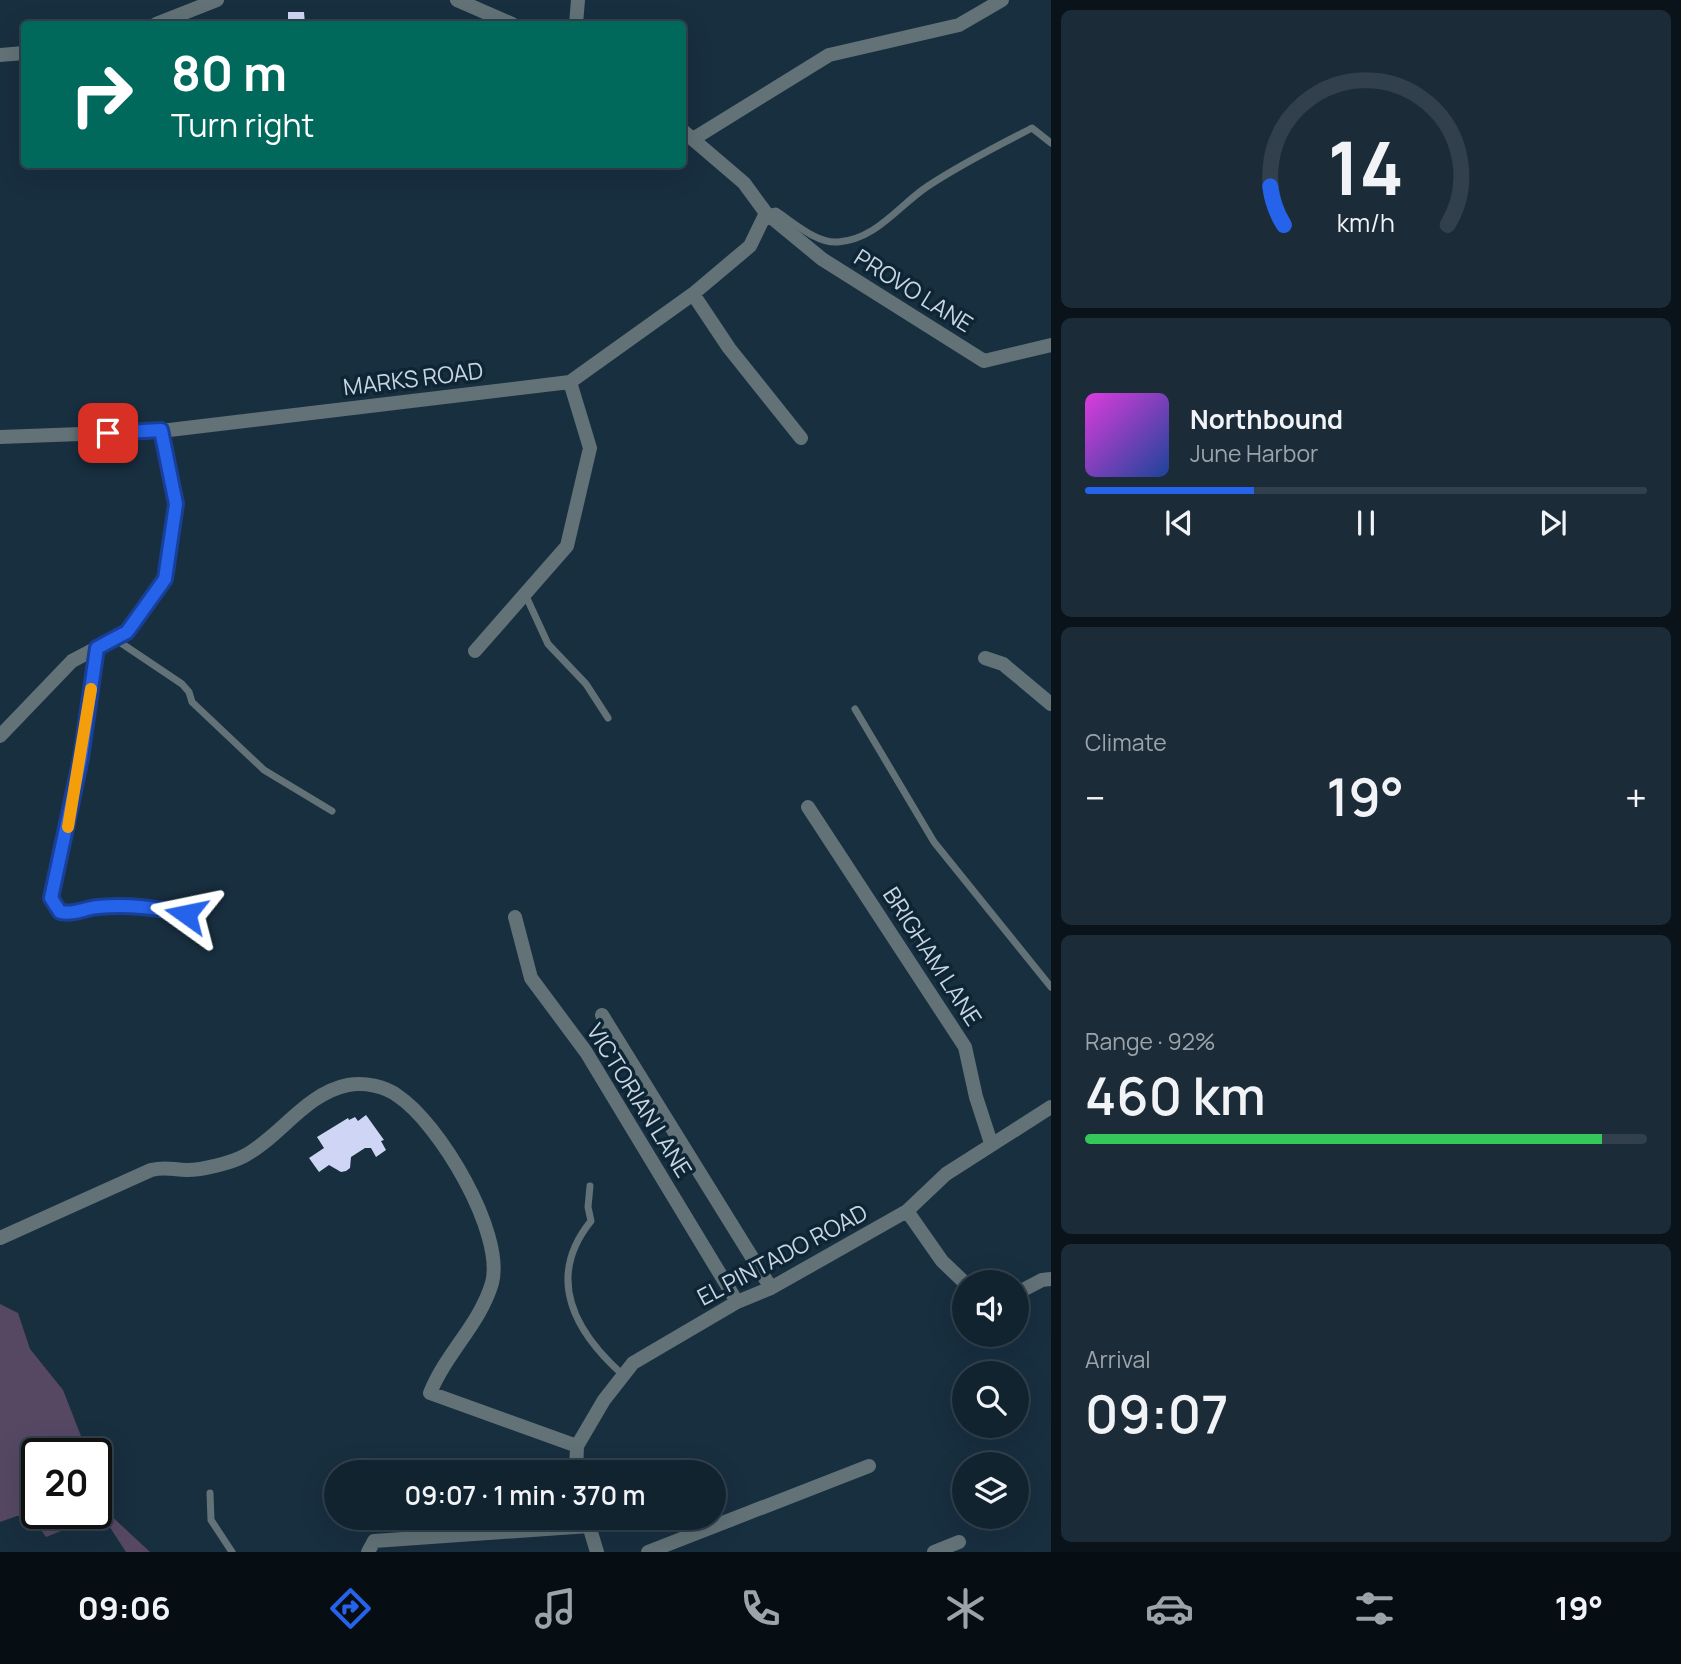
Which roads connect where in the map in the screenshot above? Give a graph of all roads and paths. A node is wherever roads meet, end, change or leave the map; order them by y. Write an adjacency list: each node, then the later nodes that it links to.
1 (218, 0): 5 (street)
2 (457, 0): 6 (street)
3 (578, 0): 7 (street)
4 (1002, 0): 10 (street)
5 (164, 21)
6 (505, 21)
7 (576, 21)
8 (21, 53): 9 (street)
9 (0, 55)
10 (688, 134): 12 (street, PROVO LANE)
11 (1051, 143): 12 (lane)
12 (766, 214): 13 (street, MARKS ROAD); 14 (street, PROVO LANE)
13 (693, 294): 15 (street, MARKS ROAD); 18 (street)
14 (1051, 345)
15 (570, 382): 16 (street, MARKS ROAD); 19 (street)
16 (161, 430): 17 (street, MARKS ROAD); 20 (street)
17 (0, 437)
18 (802, 438)
19 (524, 594): 22 (street); 26 (lane)
20 (115, 639): 21 (street); 29 (lane)
21 (97, 648): 27 (street); 30 (lane)
22 (475, 651)
23 (985, 658): 24 (street)
24 (1051, 704)
25 (855, 709): 32 (lane)
26 (608, 718)
27 (0, 736)
28 (808, 807): 35 (street, BRIGHAM LANE)
29 (332, 811)
30 (186, 914)
31 (515, 917): 43 (street, VICTORIAN LANE)
32 (1051, 987)
33 (602, 1015): 42 (street)
34 (1051, 1107): 35 (street, EL PINTADO ROAD)
35 (991, 1143): 37 (street, EL PINTADO ROAD)
36 (590, 1186): 44 (lane)
37 (907, 1211): 39 (street); 42 (street, EL PINTADO ROAD)
38 (0, 1238): 45 (street)
39 (952, 1271)
40 (1051, 1279): 41 (street)
41 (1029, 1287)
42 (771, 1288): 43 (street, EL PINTADO ROAD)
43 (737, 1302): 44 (street, EL PINTADO ROAD)
44 (624, 1375): 45 (street, EL PINTADO ROAD)
45 (577, 1446): 46 (street, EL PINTADO ROAD)
46 (576, 1460)
47 (869, 1466): 55 (street)
48 (211, 1493): 52 (lane)
49 (492, 1530): 53 (street)
50 (591, 1530): 54 (street)
51 (959, 1542): 56 (street)
52 (232, 1552)
53 (368, 1552)
54 (597, 1552)
55 (648, 1552)
56 (934, 1552)

